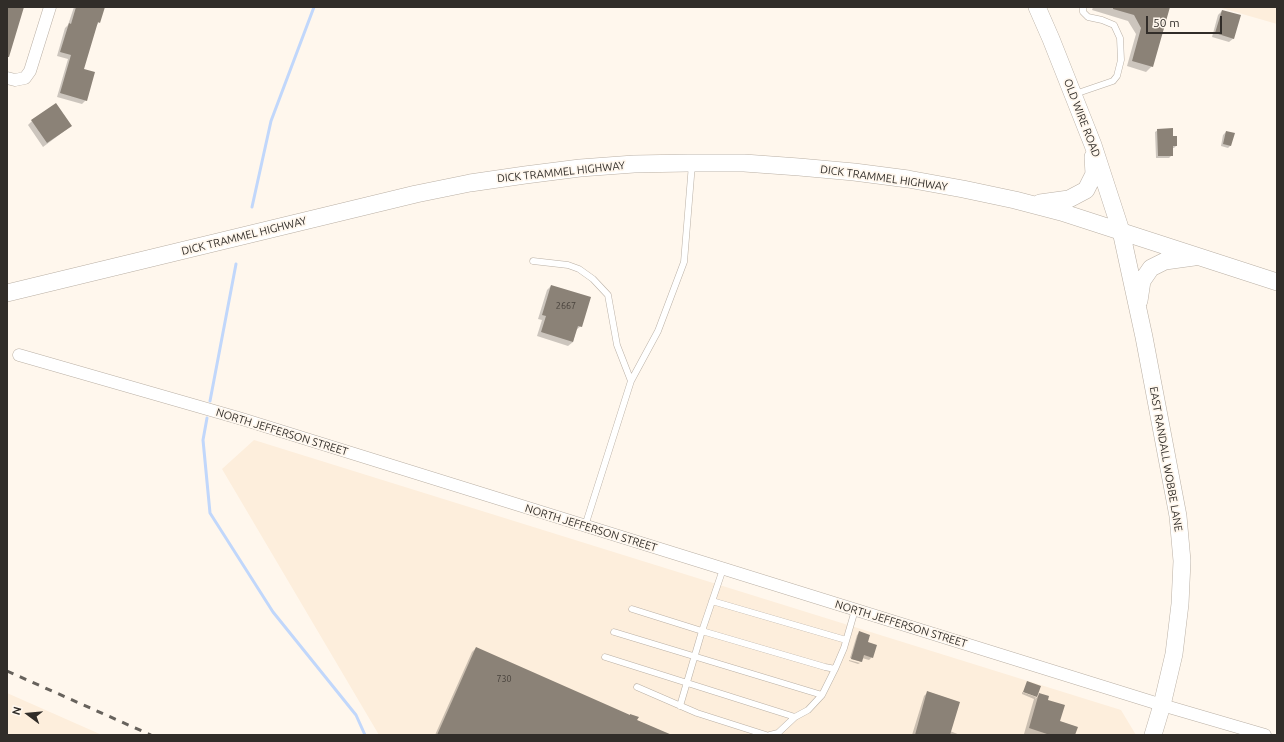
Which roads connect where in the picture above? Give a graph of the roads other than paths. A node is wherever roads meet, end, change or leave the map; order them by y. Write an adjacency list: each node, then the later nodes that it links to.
1 (50, 7): 4 (street)
2 (1037, 7): 5 (main road, OLD WIRE ROAD)
3 (1082, 7): 5 (lane)
4 (7, 78)
5 (1073, 94): 6 (main road, OLD WIRE ROAD)
6 (1093, 145): 8 (main road); 9 (main road, OLD WIRE ROAD)
7 (693, 163): 8 (main road, DICK TRAMMEL HIGHWAY); 13 (main road, DICK TRAMMEL HIGHWAY); 16 (lane)
8 (1031, 204): 9 (main road, DICK TRAMMEL HIGHWAY)
9 (1121, 231): 10 (main road, DICK TRAMMEL HIGHWAY); 14 (main road, EAST RANDALL WOBBE LANE)
10 (1200, 257): 12 (main road, DICK TRAMMEL HIGHWAY); 14 (main road)
11 (533, 261): 16 (lane)
12 (1277, 282)
13 (7, 294)
14 (1138, 310): 31 (main road, EAST RANDALL WOBBE LANE)
15 (19, 355): 17 (street, NORTH JEFFERSON STREET)
16 (631, 381): 17 (lane)
17 (585, 526): 18 (street, NORTH JEFFERSON STREET)
18 (723, 569): 19 (lane); 21 (street, NORTH JEFFERSON STREET)
19 (712, 601): 22 (lane); 24 (lane)
20 (632, 609): 22 (lane)
21 (855, 610): 24 (lane); 31 (street, NORTH JEFFERSON STREET)
22 (702, 631): 25 (lane); 27 (lane)
23 (614, 632): 25 (lane)
24 (846, 640): 27 (lane)
25 (695, 656): 28 (lane); 30 (lane)
26 (605, 657): 28 (lane)
27 (835, 669): 30 (lane)
28 (687, 683): 32 (lane); 33 (lane)
29 (637, 687): 32 (lane)
30 (822, 695): 33 (lane)
31 (1162, 705): 36 (main road, EAST RANDALL WOBBE LANE); 37 (street)
32 (680, 706): 34 (lane)
33 (795, 717): 35 (lane)
34 (766, 735)
35 (770, 735)
36 (1153, 735)
37 (1264, 735)

